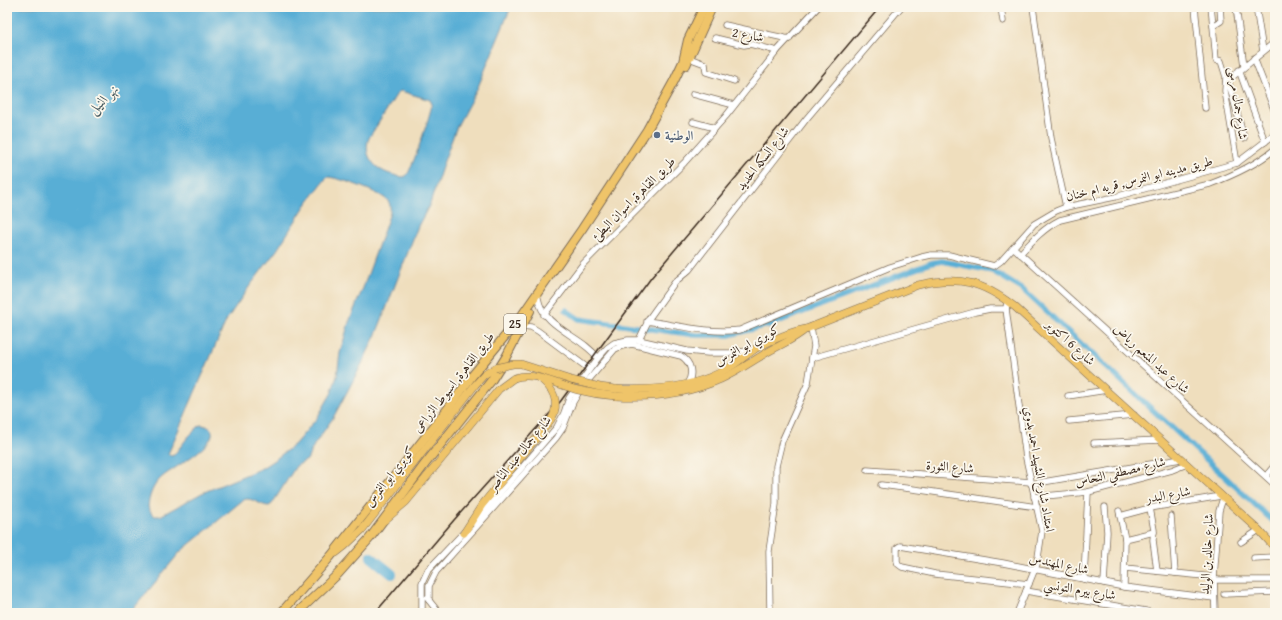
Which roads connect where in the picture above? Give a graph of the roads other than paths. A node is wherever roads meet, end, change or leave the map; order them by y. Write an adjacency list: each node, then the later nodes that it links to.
1 (704, 7): 82 (highway, طريق القاهرة, اسيوط الزراعى / 25)
2 (712, 7): 21 (highway, طريق القاهرة, اسيوط الزراعى / 25)
3 (818, 7): 16 (street, طريق القاهرة, اسوان البطئ)
4 (901, 7): 44 (street, شارع السكه الحديد)
5 (1001, 7): 12 (street)
6 (1033, 7): 37 (street)
7 (1195, 7): 28 (street)
8 (1211, 7): 14 (street)
9 (1220, 7): 14 (street, شارع جمال مرسى)
10 (1236, 7): 23 (street)
11 (1256, 7): 19 (street)
12 (1003, 21)
13 (725, 25): 16 (street)
14 (1213, 26): 25 (street, شارع جمال مرسى)
15 (715, 38): 18 (street, شارع 2)
16 (789, 38): 18 (street, طريق القاهرة, اسوان البطئ)
17 (1274, 43): 19 (street); 20 (street)
18 (777, 51): 27 (street, طريق القاهرة, اسوان البطئ)
19 (1263, 51): 22 (street)
20 (1275, 52)
21 (689, 58): 24 (street); 40 (highway, طريق القاهرة, اسيوط الزراعى / 25)
22 (1254, 58): 23 (street); 29 (street)
23 (1241, 68): 25 (street); 34 (street)
24 (734, 81)
25 (1227, 81): 33 (street); 36 (street, شارع جمال مرسى)
26 (694, 94): 27 (street)
27 (734, 105): 31 (street, طريق القاهرة, اسوان البطئ)
28 (1205, 108)
29 (1275, 112)
30 (693, 122): 31 (street)
31 (716, 128): 43 (street, طريق القاهرة, اسوان البطئ)
32 (1275, 134): 34 (street, طريق مدينه ابو النمرس, قريه ام خنان)
33 (1244, 138)
34 (1265, 142): 36 (street, طريق مدينه ابو النمرس, قريه ام خنان)
35 (1275, 149): 39 (street, طريق مدينه ابو النمرس, قريه ام خنان)
36 (1237, 163): 37 (street, طريق مدينه ابو النمرس, قريه ام خنان)
37 (1066, 207): 38 (street, طريق مدينه ابو النمرس, قريه ام خنان)
38 (1014, 248): 39 (street, شارع عبد المنعم رياض); 44 (street, طريق مدينه ابو النمرس, قريه ام خنان)
39 (1020, 254): 64 (street, شارع عبد المنعم رياض)
40 (538, 298): 43 (street); 45 (highway, طريق القاهرة, اسيوط الزراعى / 25)
41 (1007, 301): 42 (street, امتداد شارع الشهيد احمد بدوي); 46 (main road, شارع 6 اكتوبر); 54 (main road, شارع 6 اكتوبر)
42 (1006, 309): 50 (street); 65 (street, امتداد شارع الشهيد احمد بدوي)
43 (544, 315): 49 (street)
44 (646, 323): 47 (street, شارع السكه الحديد)
45 (522, 326): 51 (street); 75 (highway, طريق القاهرة, اسيوط الزراعى / 25)
46 (808, 328): 48 (main road, كوبري ابو النمرس); 50 (street); 55 (main road, كوبري ابو النمرس)
47 (639, 340): 48 (street, شارع جمال عبد الناصر); 49 (street, شارع جمال عبد الناصر)
48 (755, 350): 53 (main road, كوبري ابو النمرس)
49 (598, 358): 51 (street, شارع جمال عبد الناصر)
50 (812, 358): 105 (street)
51 (589, 369): 78 (street, شارع جمال عبد الناصر)
52 (539, 378): 55 (main road, كوبري ابو النمرس, bridge); 75 (main road, كوبري ابو النمرس, bridge); 78 (main road, bridge)
53 (687, 384): 55 (main road, كوبري ابو النمرس); 100 (street, شارع جمال عبد الناصر)
54 (1107, 390): 56 (street); 57 (main road, شارع 6 اكتوبر)
55 (615, 392): 82 (main road, كوبري ابو النمرس, bridge)
56 (1068, 396)
57 (1134, 415): 58 (street); 59 (main road, شارع 6 اكتوبر)
58 (1069, 421)
59 (1160, 440): 60 (street); 61 (main road, شارع 6 اكتوبر)
60 (1094, 443)
61 (1184, 462): 65 (street, شارع الثورة); 68 (street, شارع مصطفي النحاس); 70 (main road, شارع 6 اكتوبر)
62 (1275, 465): 64 (street)
63 (867, 470): 65 (street, شارع الثورة)
64 (1266, 476): 67 (street, شارع عبد المنعم رياض)
65 (1031, 483): 69 (street, امتداد شارع الشهيد احمد بدوي)
66 (881, 485): 71 (street)
67 (1275, 485)
68 (1088, 492): 69 (street, شارع مصطفي النحاس); 89 (street)
69 (1034, 497): 71 (street, امتداد شارع الشهيد احمد بدوي)
70 (1222, 497): 73 (street, شارع البدر); 76 (main road, شارع 6 اكتوبر); 90 (street, شارع خالد بن الوليد)
71 (1037, 507): 86 (street, امتداد شارع الشهيد احمد بدوي)
72 (1105, 507): 92 (street)
73 (1150, 508): 77 (street); 79 (street, شارع البدر)
74 (1171, 516): 88 (street)
75 (381, 522): 102 (highway, طريق القاهرة, اسيوط الزراعى / 25)
76 (1259, 530): 80 (street); 81 (main road, شارع 6 اكتوبر)
77 (1154, 532): 79 (street); 87 (street)
78 (464, 533): 95 (street, شارع جمال عبد الناصر)
79 (1125, 539): 85 (street)
80 (1241, 542)
81 (1275, 548)
82 (331, 556): 101 (highway, طريق القاهرة, اسيوط الزراعى / 25)
83 (1275, 557): 84 (street)
84 (1254, 558)
85 (1125, 568): 87 (street); 94 (street)
86 (1035, 569): 89 (street, شارع المهندس); 93 (street, امتداد شارع الشهيد احمد بدوي); 93 (street, شارع المهندس)
87 (1157, 571): 88 (street)
88 (1174, 573): 90 (street)
89 (1084, 579): 92 (street, شارع المهندس)
90 (1214, 579): 91 (street); 99 (street, شارع خالد بن الوليد)
91 (1275, 580)
92 (1104, 583): 94 (street, شارع المهندس)
93 (1029, 584): 96 (street, امتداد شارع الشهيد احمد بدوي)
94 (1124, 587): 99 (street, شارع المهندس)
95 (422, 589): 100 (street); 103 (street, شارع جمال عبد الناصر)
96 (1026, 591): 106 (street, امتداد شارع الشهيد احمد بدوي); 107 (street, شارع بيرم التونسي)
97 (1275, 592): 98 (street)
98 (1224, 594)
99 (1214, 598): 108 (street, شارع خالد بن الوليد)
100 (429, 600): 104 (street)
101 (282, 613)
102 (298, 613)
103 (422, 613)
104 (439, 613)
105 (770, 613)
106 (1017, 613)
107 (1153, 613)
108 (1215, 613)

